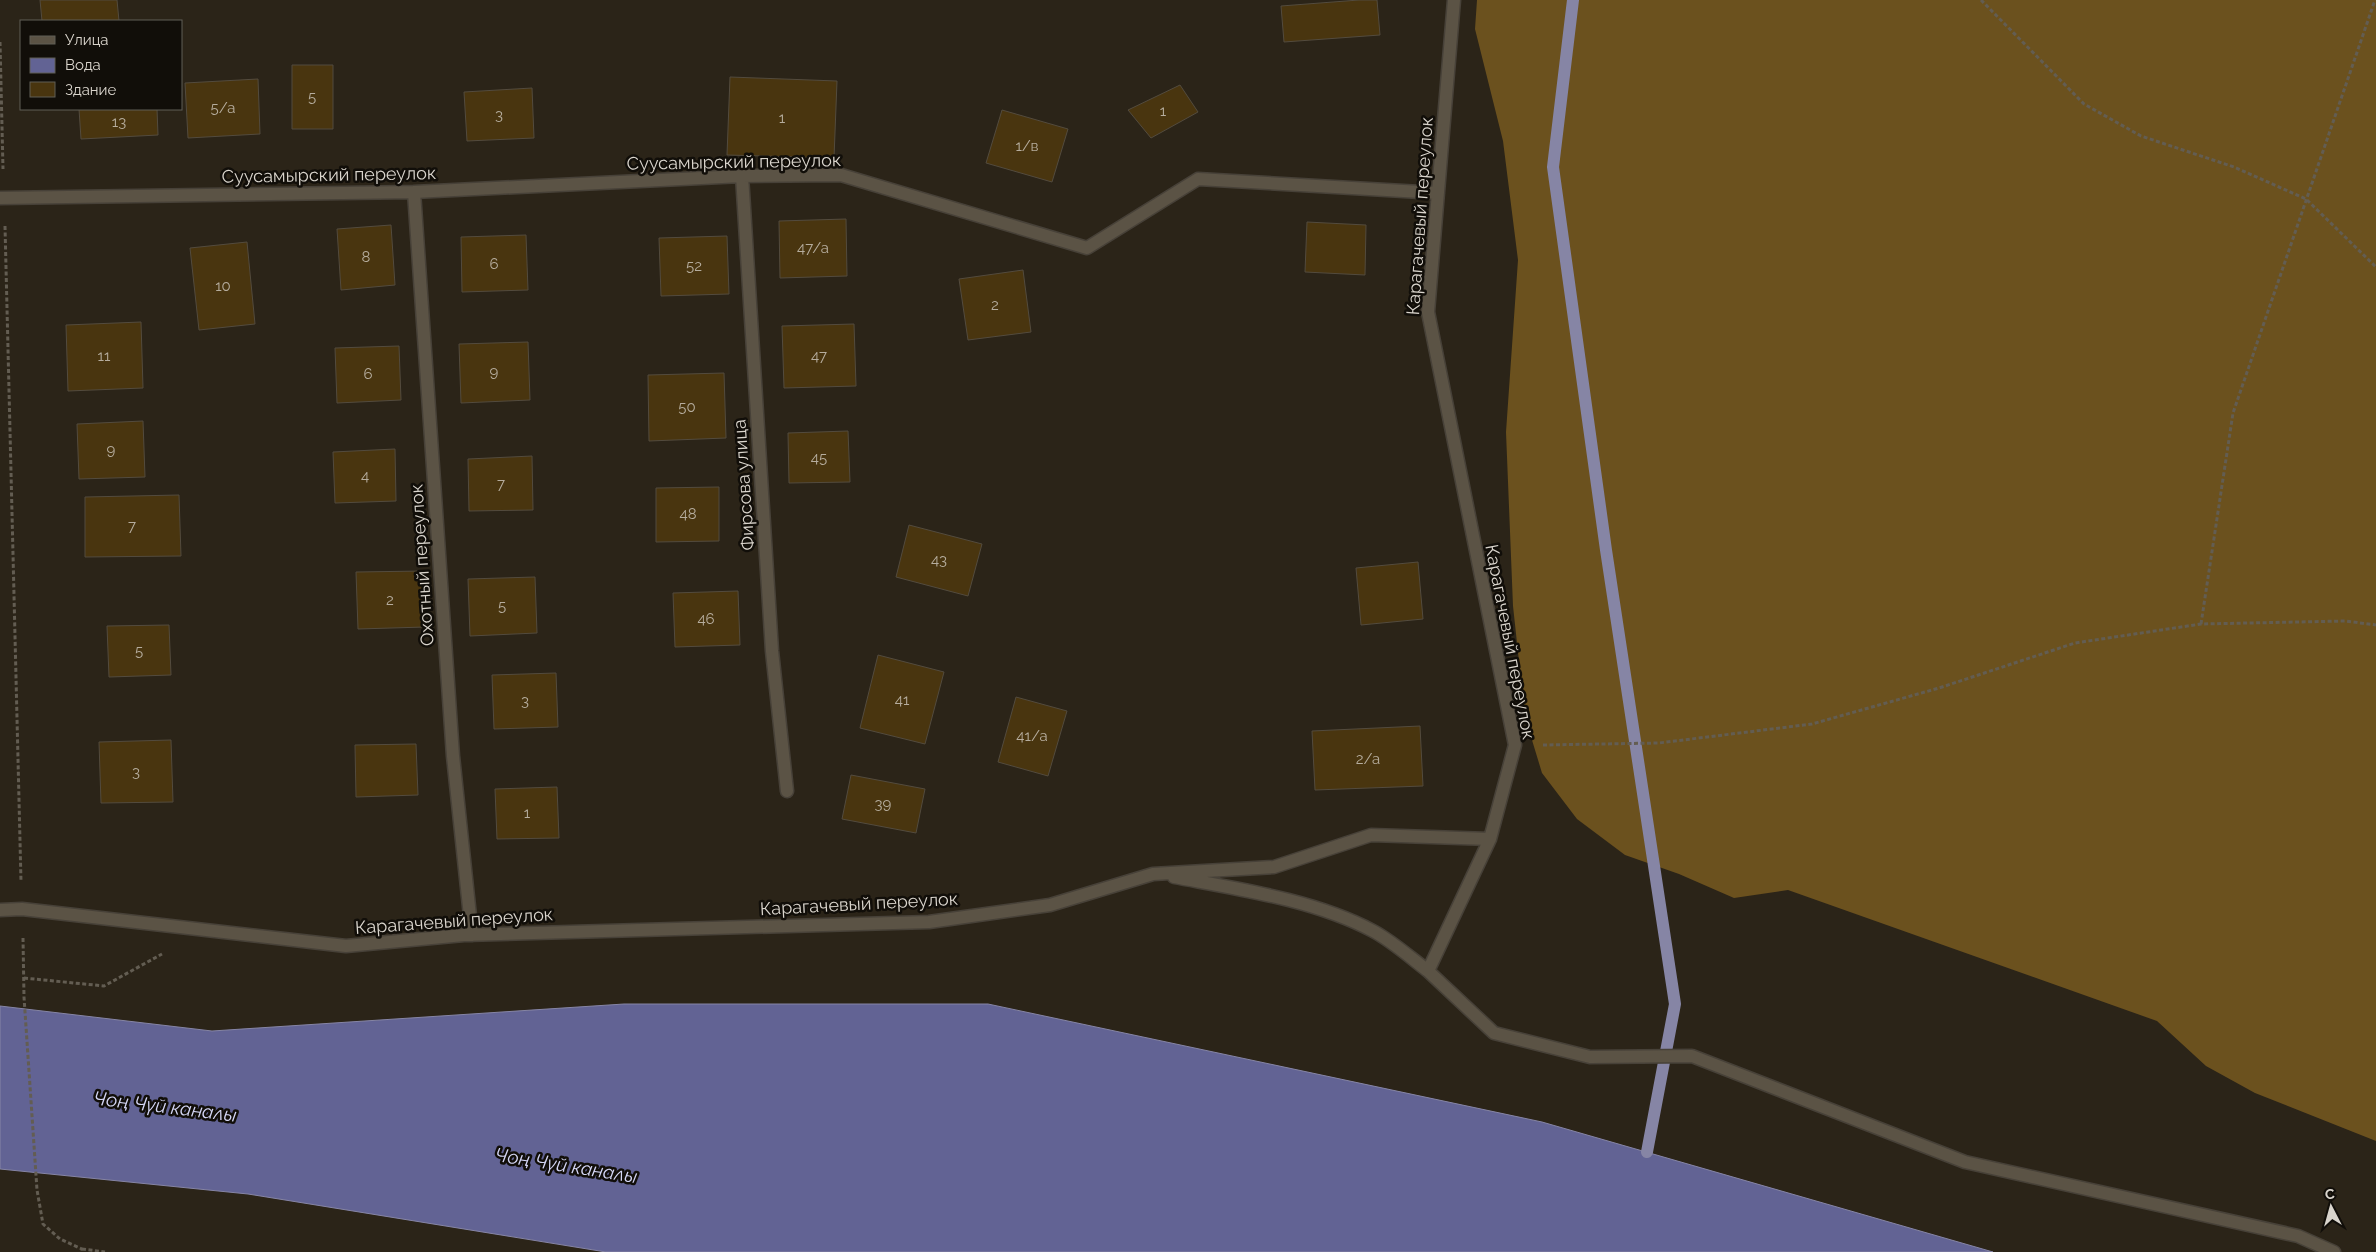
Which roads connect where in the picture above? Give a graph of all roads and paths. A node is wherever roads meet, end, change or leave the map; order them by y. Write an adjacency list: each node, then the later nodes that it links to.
1 (1454, 0): 7 (street, Карагачевый переулок)
2 (1981, 0): 9 (path)
3 (2375, 0): 9 (path)
4 (0, 42): 8 (path)
5 (742, 176): 6 (street, Суусамырский переулок); 7 (street, Суусамырский переулок); 14 (street, Фирсова улица)
6 (414, 192): 8 (street, Суусамырский переулок); 19 (street, Охотный переулок)
7 (1438, 193): 13 (street, Карагачевый переулок)
8 (2, 198): 18 (path)
9 (2306, 199): 10 (path); 11 (path)
10 (2376, 267)
11 (2201, 624): 12 (path); 13 (path)
12 (2376, 625)
13 (1514, 745): 15 (street, Карагачевый переулок)
14 (787, 791)
15 (1490, 839): 16 (street, Карагачевый переулок); 21 (street)
16 (1154, 874): 19 (street, Карагачевый переулок); 21 (street)
17 (0, 910): 18 (street, Карагачевый переулок)
18 (22, 910): 19 (street, Карагачевый переулок); 22 (path)
19 (472, 935)
20 (164, 953): 22 (path)
21 (1428, 971): 25 (street)
22 (24, 978): 23 (path)
23 (82, 1250): 24 (path)
24 (105, 1252)
25 (2334, 1252)

